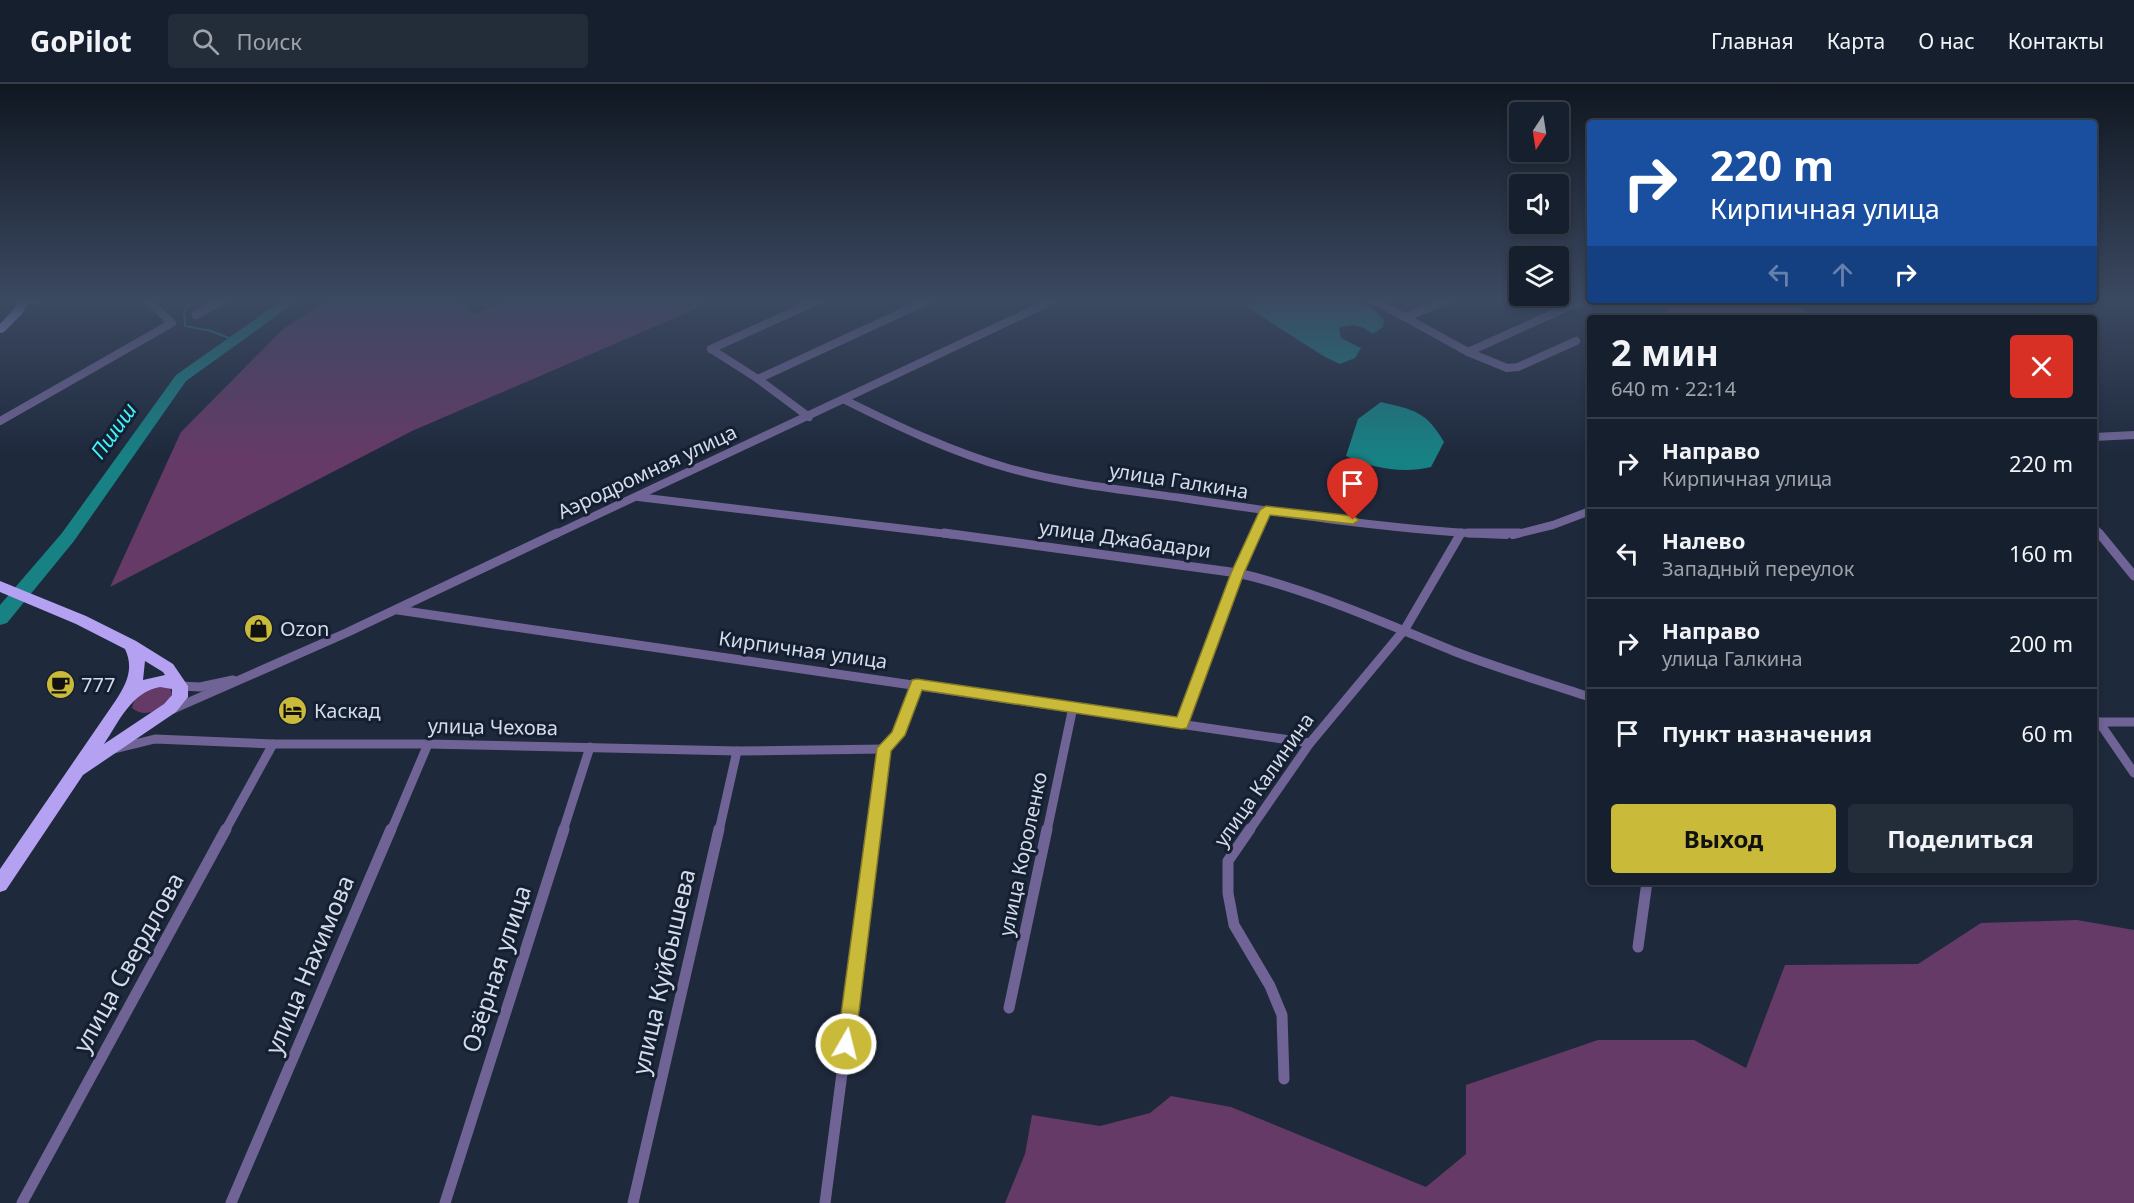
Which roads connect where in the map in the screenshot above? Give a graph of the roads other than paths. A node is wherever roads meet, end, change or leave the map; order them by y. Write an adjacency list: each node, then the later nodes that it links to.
1 (122, 351): 10 (street)
2 (714, 351): 7 (street)
3 (818, 351): 7 (street)
4 (947, 351): 8 (street, Аэродромная улица)
5 (1553, 351): 6 (street)
6 (1468, 352)
7 (758, 379): 9 (street)
8 (846, 400): 9 (street, Аэродромная улица); 14 (street, улица Галкина)
9 (809, 417): 13 (street, Аэродромная улица)
10 (0, 421)
11 (2134, 435): 12 (street)
12 (2097, 438)
13 (635, 496): 18 (street, улица Джабадари); 21 (street, Аэродромная улица)
14 (1266, 510): 17 (street, улица Галкина); 18 (street)
15 (1587, 512): 17 (street, улица Галкина)
16 (2097, 531): 19 (street)
17 (1461, 533): 22 (street, улица Калинина)
18 (1238, 573): 22 (street, улица Джабадари); 33 (street)
19 (2134, 576)
20 (0, 586): 23 (main road)
21 (396, 610): 24 (street, Аэродромная улица); 25 (street, Кирпичная улица)
22 (1405, 629): 27 (street, улица Джабадари); 34 (street, улица Калинина)
23 (131, 645): 26 (main road); 28 (main road)
24 (253, 677): 26 (street, Аэродромная улица); 30 (street, Аэродромная улица)
25 (917, 684): 29 (street, Кирпичная улица); 38 (street)
26 (180, 686): 28 (main road); 30 (main road)
27 (1587, 696)
28 (124, 701): 30 (main road); 41 (main road)
29 (1073, 707): 33 (street, Кирпичная улица); 46 (street, улица Короленко)
30 (162, 714): 39 (main road)
31 (2097, 722): 32 (street); 42 (street)
32 (2134, 722)
33 (1182, 724): 34 (street, Кирпичная улица)
34 (1310, 743): 47 (street, улица Калинина)
35 (273, 744): 36 (street, улица Чехова); 39 (street, улица Чехова); 48 (street, улица Свердлова)
36 (428, 744): 37 (street, улица Чехова); 49 (street, улица Нахимова)
37 (590, 747): 40 (street, улица Чехова); 50 (street, Озёрная улица)
38 (884, 748): 40 (street, улица Чехова); 52 (street)
39 (103, 751): 41 (main road)
40 (737, 751): 51 (street, улица Куйбышева)
41 (76, 771): 43 (main road)
42 (2134, 773)
43 (0, 884)
44 (1647, 885): 45 (street)
45 (1638, 947)
46 (1009, 1008)
47 (1284, 1079)
48 (22, 1203)
49 (231, 1203)
50 (445, 1203)
51 (633, 1203)
52 (825, 1203)

